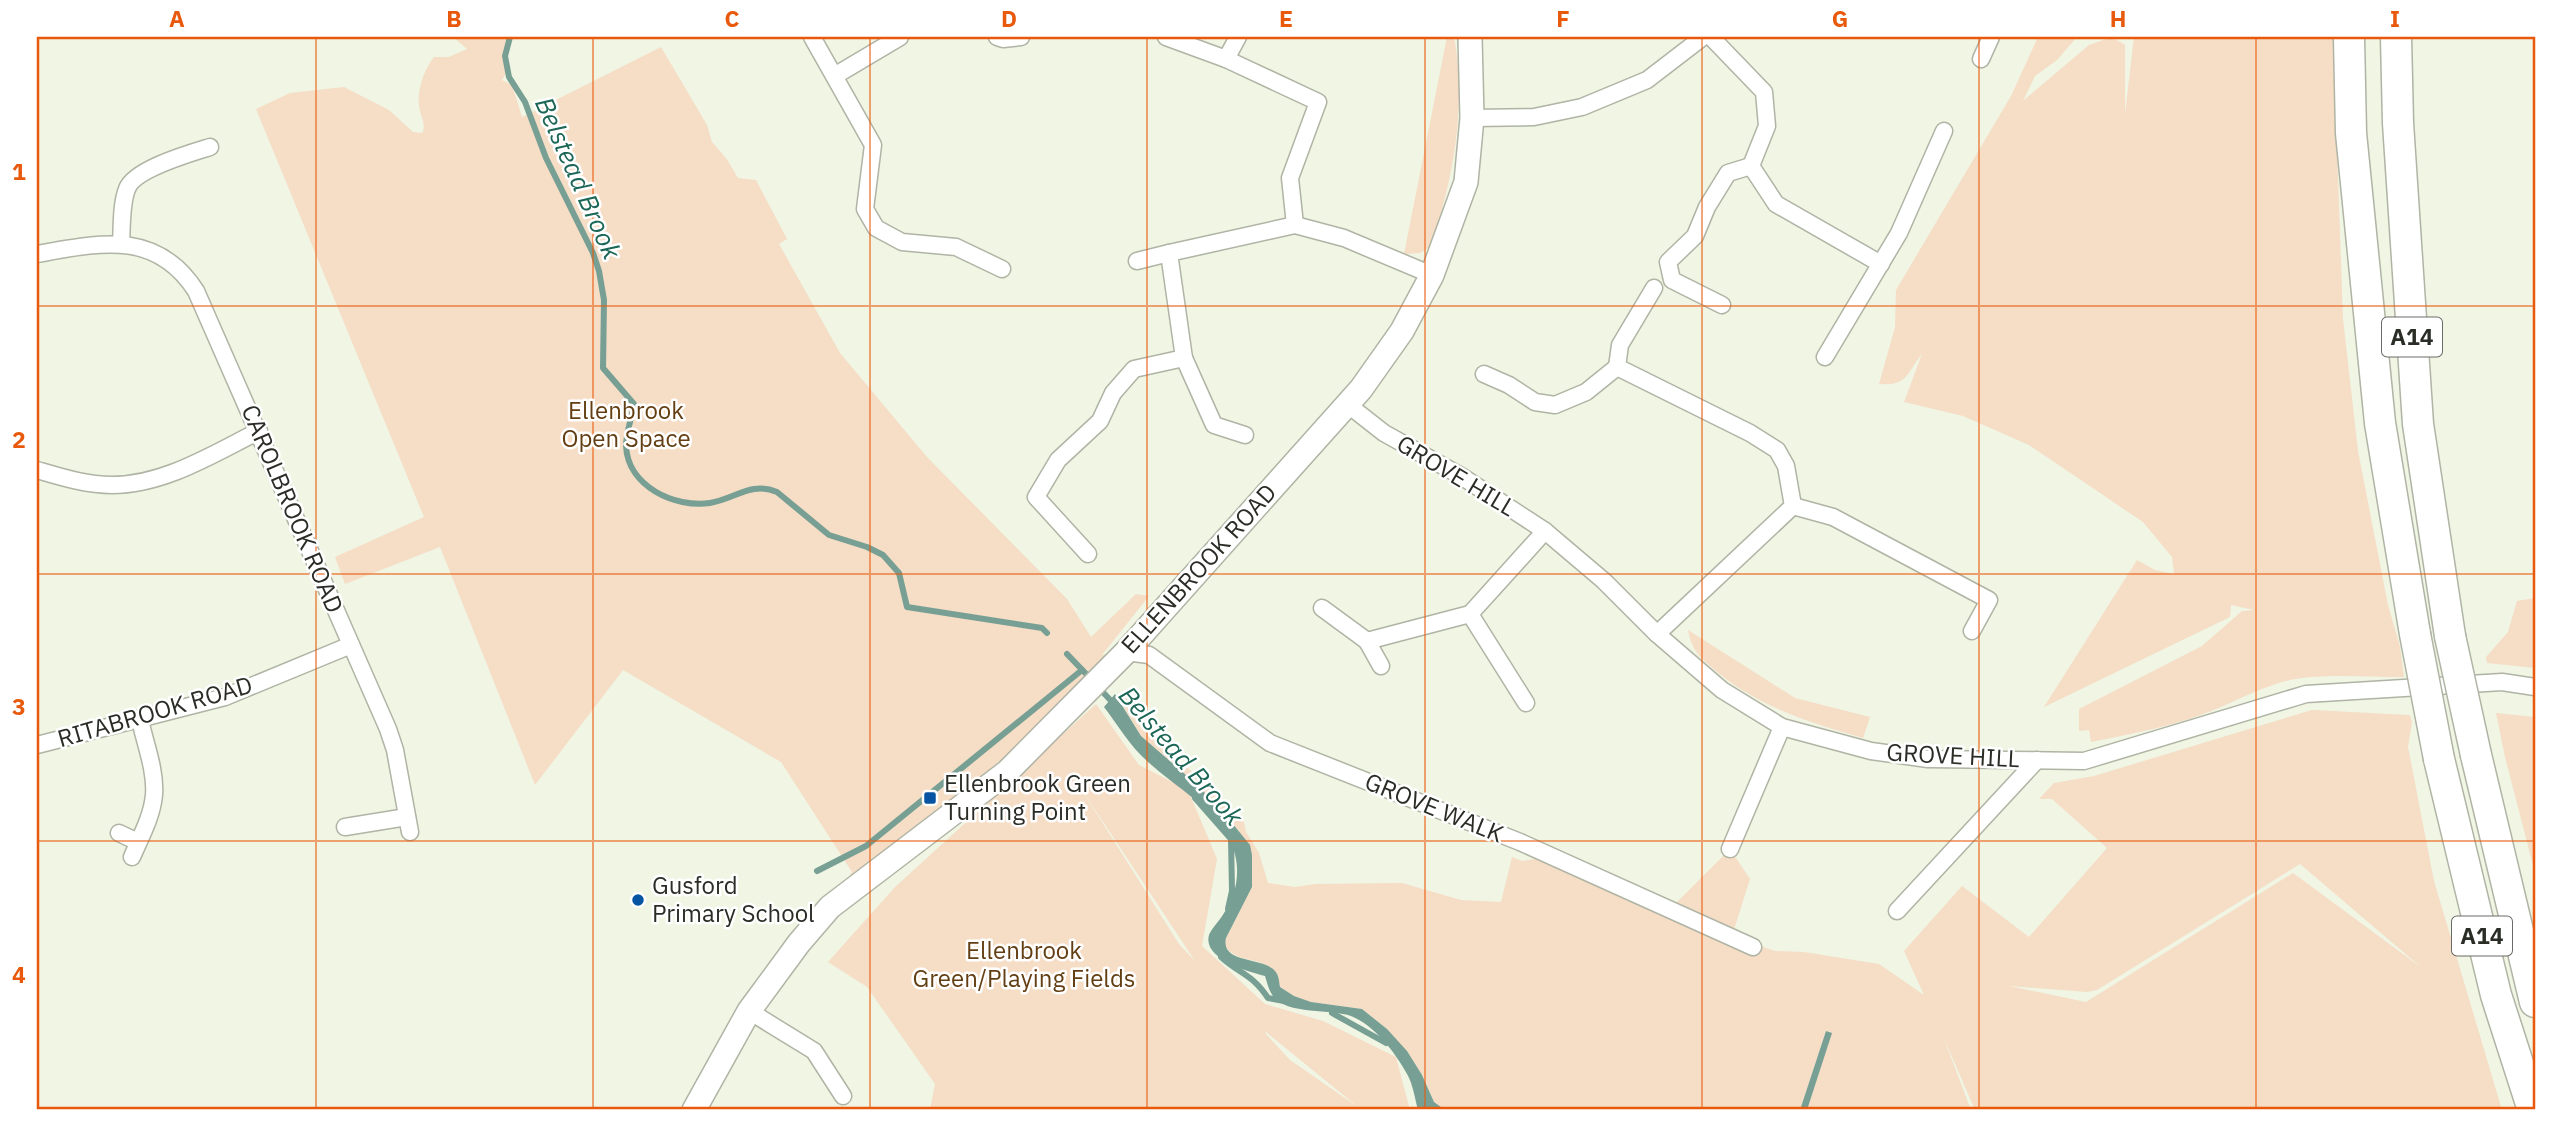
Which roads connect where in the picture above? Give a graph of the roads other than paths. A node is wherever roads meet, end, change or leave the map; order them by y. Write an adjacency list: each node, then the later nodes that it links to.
1 (812, 37): 15 (street)
2 (901, 37): 15 (street)
3 (997, 37): 4 (street)
4 (1021, 37)
5 (1166, 37): 14 (street)
6 (1238, 37): 14 (street)
7 (1469, 37): 16 (street, ELLENBROOK ROAD)
8 (1703, 37): 16 (street)
9 (1711, 37): 19 (street)
10 (1992, 37): 13 (street)
11 (2348, 37): 64 (highway, A14, bridge)
12 (2396, 37): 60 (highway, A14, bridge)
13 (1981, 58)
14 (1226, 59): 20 (street)
15 (836, 75): 26 (street)
16 (1472, 118): 27 (street, ELLENBROOK ROAD)
17 (1944, 131): 25 (street)
18 (210, 147): 21 (street)
19 (1751, 166): 25 (street); 29 (street)
20 (1295, 225): 22 (street); 27 (street)
21 (121, 244): 23 (street, CAROLBROOK ROAD); 35 (street, CAROLBROOK ROAD)
22 (1169, 253): 24 (street); 31 (street)
23 (37, 254)
24 (1137, 261)
25 (1881, 264): 30 (street)
26 (1002, 269)
27 (1432, 275): 34 (street, ELLENBROOK ROAD)
28 (1654, 288): 32 (street)
29 (1722, 305)
30 (1825, 357)
31 (1184, 358): 36 (street); 40 (street)
32 (1617, 367): 33 (street); 38 (street)
33 (1484, 374)
34 (1348, 404): 39 (street, GROVE HILL); 47 (street, ELLENBROOK ROAD)
35 (259, 431): 37 (street); 46 (street, CAROLBROOK ROAD)
36 (1245, 435)
37 (37, 470)
38 (1793, 506): 43 (street); 44 (street)
39 (1545, 531): 42 (street); 44 (street, GROVE HILL)
40 (1088, 554)
41 (1322, 608): 45 (street)
42 (1470, 614): 45 (street); 50 (street)
43 (1972, 631)
44 (1657, 634): 52 (street, GROVE HILL)
45 (1367, 641): 48 (street)
46 (351, 645): 51 (street, RITABROOK ROAD); 55 (street, CAROLBROOK ROAD)
47 (1126, 652): 59 (street, GROVE WALK); 61 (street, ELLENBROOK ROAD)
48 (1381, 666)
49 (2535, 687): 54 (street, GROVE HILL)
50 (1526, 703)
51 (140, 720): 53 (street, RITABROOK ROAD); 56 (street)
52 (1782, 727): 54 (street, GROVE HILL); 57 (street)
53 (37, 745)
54 (2036, 760): 58 (street)
55 (345, 827)
56 (119, 833)
57 (1730, 849)
58 (1897, 911)
59 (1753, 947)
60 (2535, 1002)
61 (749, 1011): 62 (street); 63 (street, ELLENBROOK ROAD)
62 (843, 1096)
63 (694, 1110)
64 (2533, 1110)

